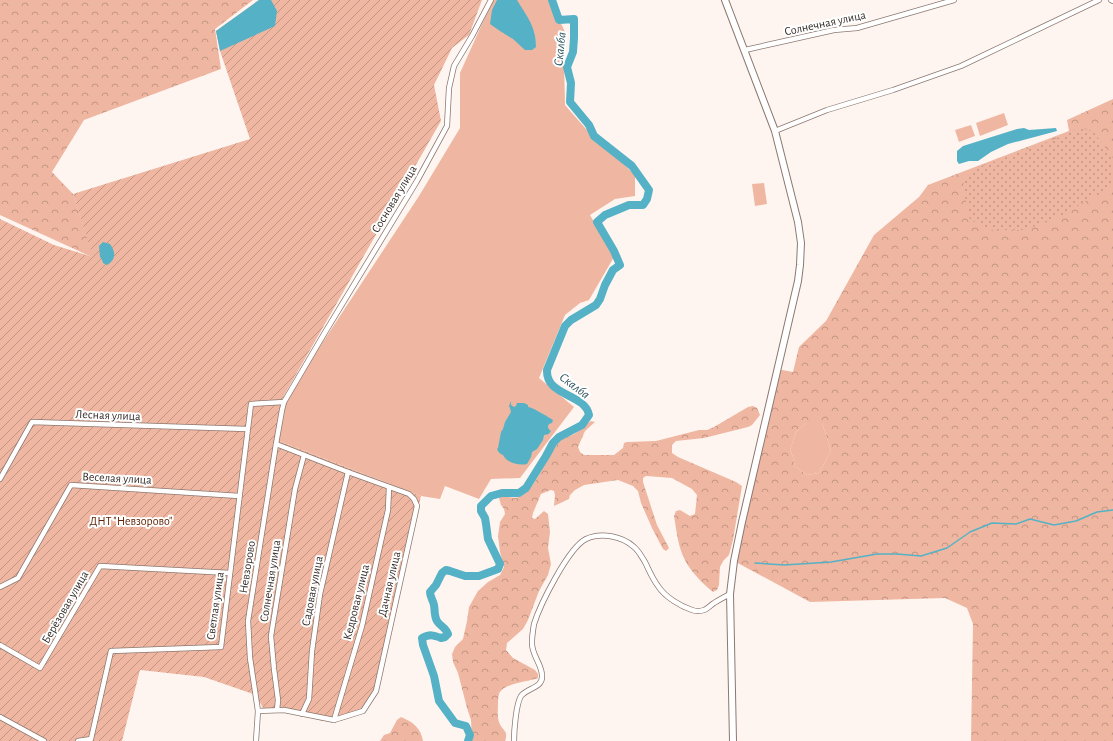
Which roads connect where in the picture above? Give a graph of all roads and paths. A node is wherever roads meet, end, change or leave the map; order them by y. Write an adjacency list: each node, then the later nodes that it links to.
1 (490, 0): 7 (street, Сосновая улица)
2 (725, 0): 5 (street)
3 (954, 0): 5 (street, Солнечная улица)
4 (1099, 0): 6 (street)
5 (745, 50): 6 (street)
6 (775, 131): 17 (street)
7 (286, 400): 8 (street, Светлая улица); 9 (street, Невзорово)
8 (247, 429): 12 (street, Лесная улица); 14 (street, Светлая улица)
9 (276, 444): 10 (street, Дачная улица); 20 (street, Невзорово)
10 (304, 455): 11 (street, Дачная улица); 19 (street, Солнечная улица)
11 (348, 472): 13 (street, Дачная улица); 21 (street, Садовая улица)
12 (0, 479)
13 (389, 487): 23 (street, Кедровая улица); 23 (street, Дачная улица)
14 (239, 496): 15 (street, Светлая улица); 16 (street, Веселая улица)
15 (230, 572): 18 (street, Берёзовая улица); 25 (street, Светлая улица)
16 (0, 587)
17 (730, 594): 27 (street); 28 (street)
18 (0, 645)
19 (277, 710): 20 (street, Дачная улица); 21 (street, Дачная улица)
20 (258, 711): 26 (street, Невзорово)
21 (302, 714): 23 (street, Дачная улица)
22 (0, 717): 24 (street)
23 (334, 720)
24 (44, 741)
25 (78, 741)
26 (256, 741)
27 (514, 741)
28 (733, 741)

